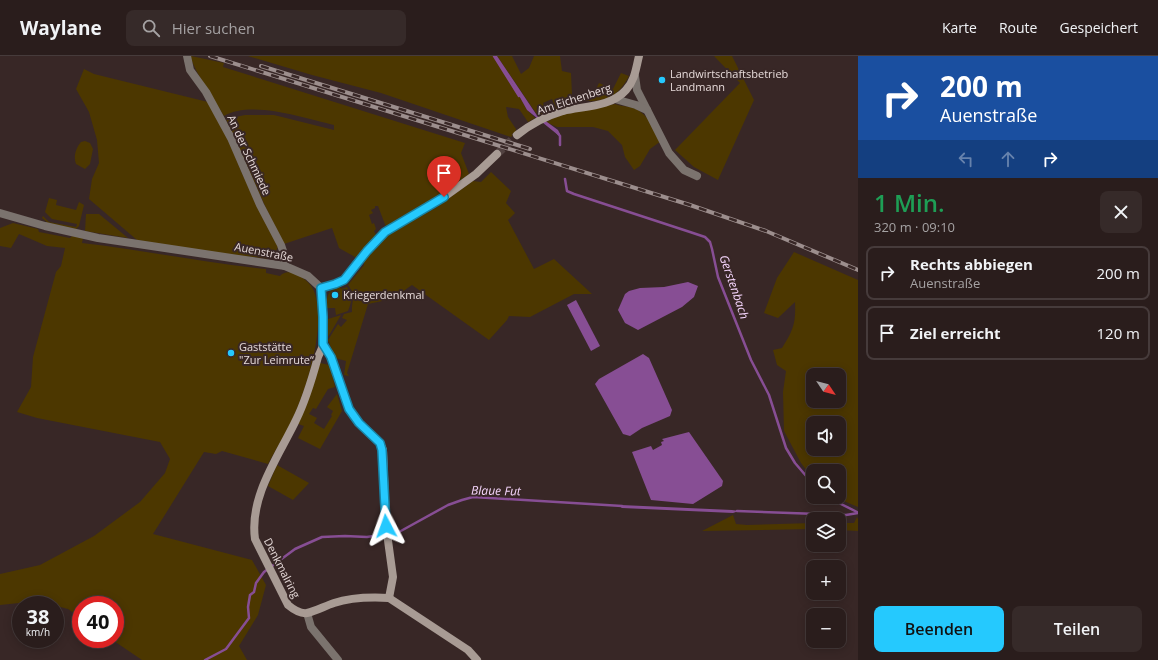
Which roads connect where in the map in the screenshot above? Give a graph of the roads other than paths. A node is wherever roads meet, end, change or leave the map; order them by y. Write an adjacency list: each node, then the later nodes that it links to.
1 (187, 56): 10 (street, An der Schmiede)
2 (639, 56): 3 (street, Am Eichenberg)
3 (635, 76): 4 (street, Am Eichenberg); 5 (street)
4 (615, 99): 5 (street); 6 (street, Am Eichenberg)
5 (647, 110): 8 (street)
6 (517, 135)
7 (497, 154): 11 (street)
8 (697, 176)
9 (0, 213): 10 (street, Auenstraße)
10 (285, 266): 11 (street, Auenstraße)
11 (321, 288): 12 (street, Denkmalring)
12 (323, 344): 13 (street, Denkmalring); 14 (street, Denkmalring)
13 (389, 598): 14 (street); 16 (street)
14 (307, 613): 15 (street)
15 (338, 660)
16 (477, 660)

